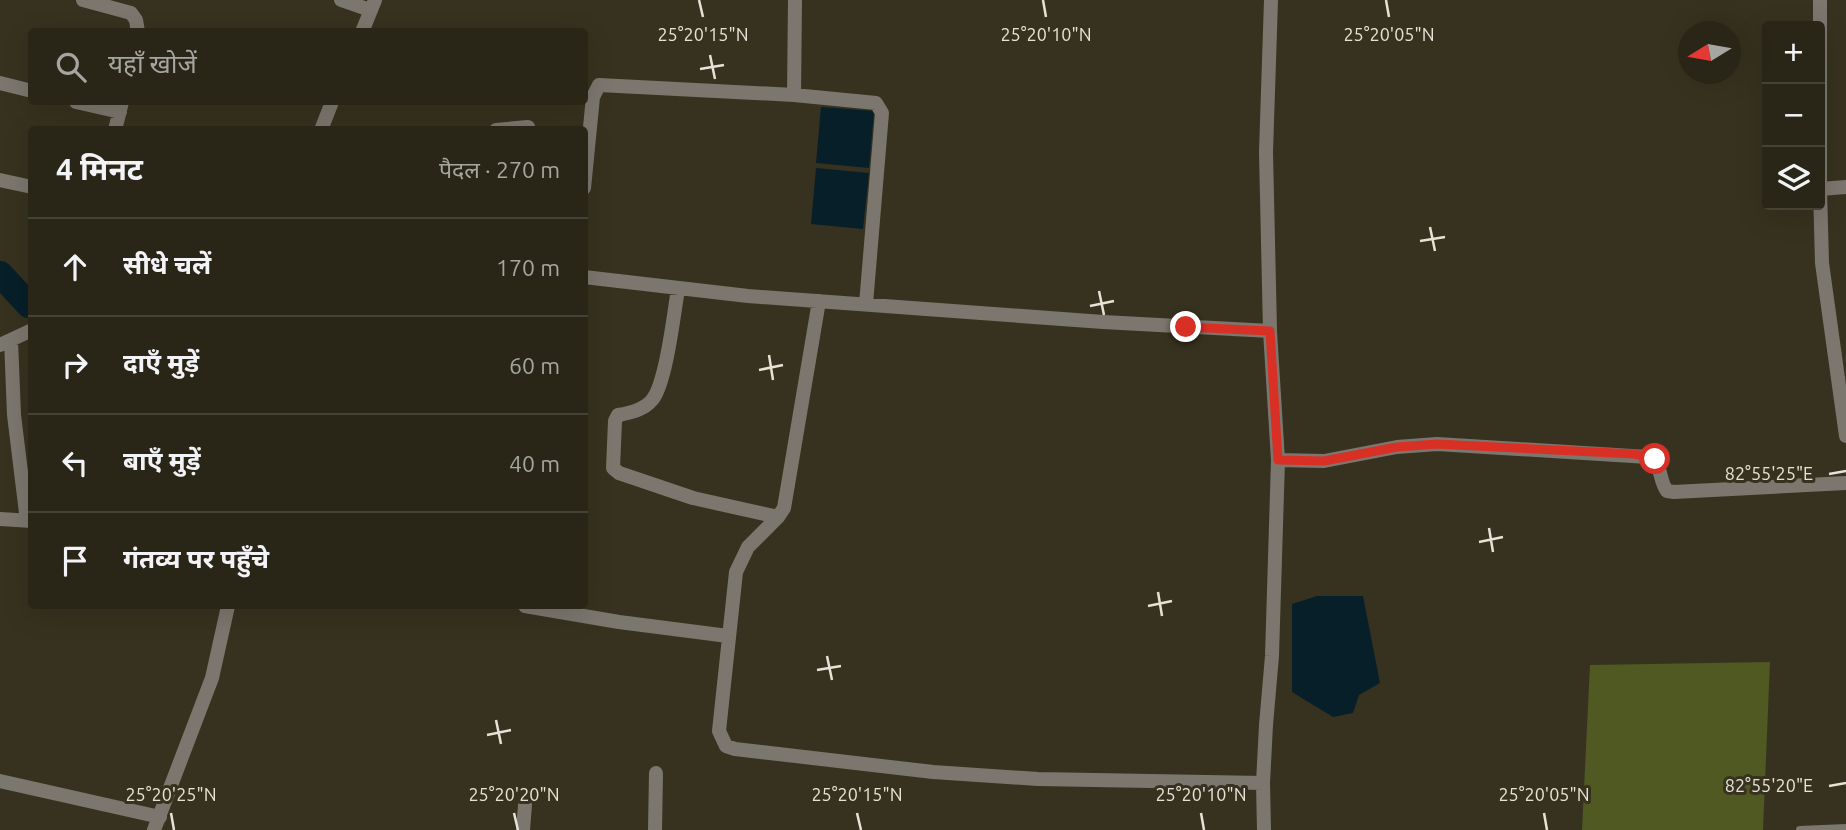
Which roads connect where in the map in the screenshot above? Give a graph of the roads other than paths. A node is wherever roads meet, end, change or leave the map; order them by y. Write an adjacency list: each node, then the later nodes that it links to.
1 (83, 0): 7 (street)
2 (341, 0): 6 (street)
3 (795, 0): 11 (street)
4 (1270, 0): 28 (street)
5 (1820, 0): 17 (street)
6 (373, 5): 8 (street)
7 (137, 28)
8 (364, 28)
9 (0, 83): 10 (street)
10 (28, 90)
11 (794, 95): 18 (street); 27 (street)
12 (103, 105): 14 (street)
13 (331, 105): 16 (street)
14 (121, 107): 15 (street)
15 (116, 126)
16 (323, 126)
17 (1820, 147)
18 (588, 148)
19 (0, 180): 20 (street)
20 (28, 186)
21 (1846, 187): 22 (street)
22 (1825, 188)
23 (1821, 210): 31 (street)
24 (588, 278): 25 (street)
25 (678, 289): 26 (street); 35 (street)
26 (819, 301): 27 (street); 35 (street)
27 (866, 304): 28 (street)
28 (1270, 331): 32 (street)
29 (28, 332): 30 (street)
30 (6, 342): 34 (street)
31 (1846, 436)
32 (1278, 460): 33 (street); 43 (street)
33 (1846, 483)
34 (28, 514)
35 (778, 517): 40 (street)
36 (0, 519): 37 (street)
37 (28, 521)
38 (227, 609): 45 (street)
39 (542, 609): 40 (street)
40 (728, 636): 43 (street)
41 (656, 773): 48 (street)
42 (0, 781): 45 (street)
43 (1263, 783): 49 (street)
44 (525, 805): 47 (street)
45 (157, 823)
46 (1846, 828): 50 (lane)
47 (523, 830)
48 (655, 830)
49 (1264, 830)
50 (1800, 830)

